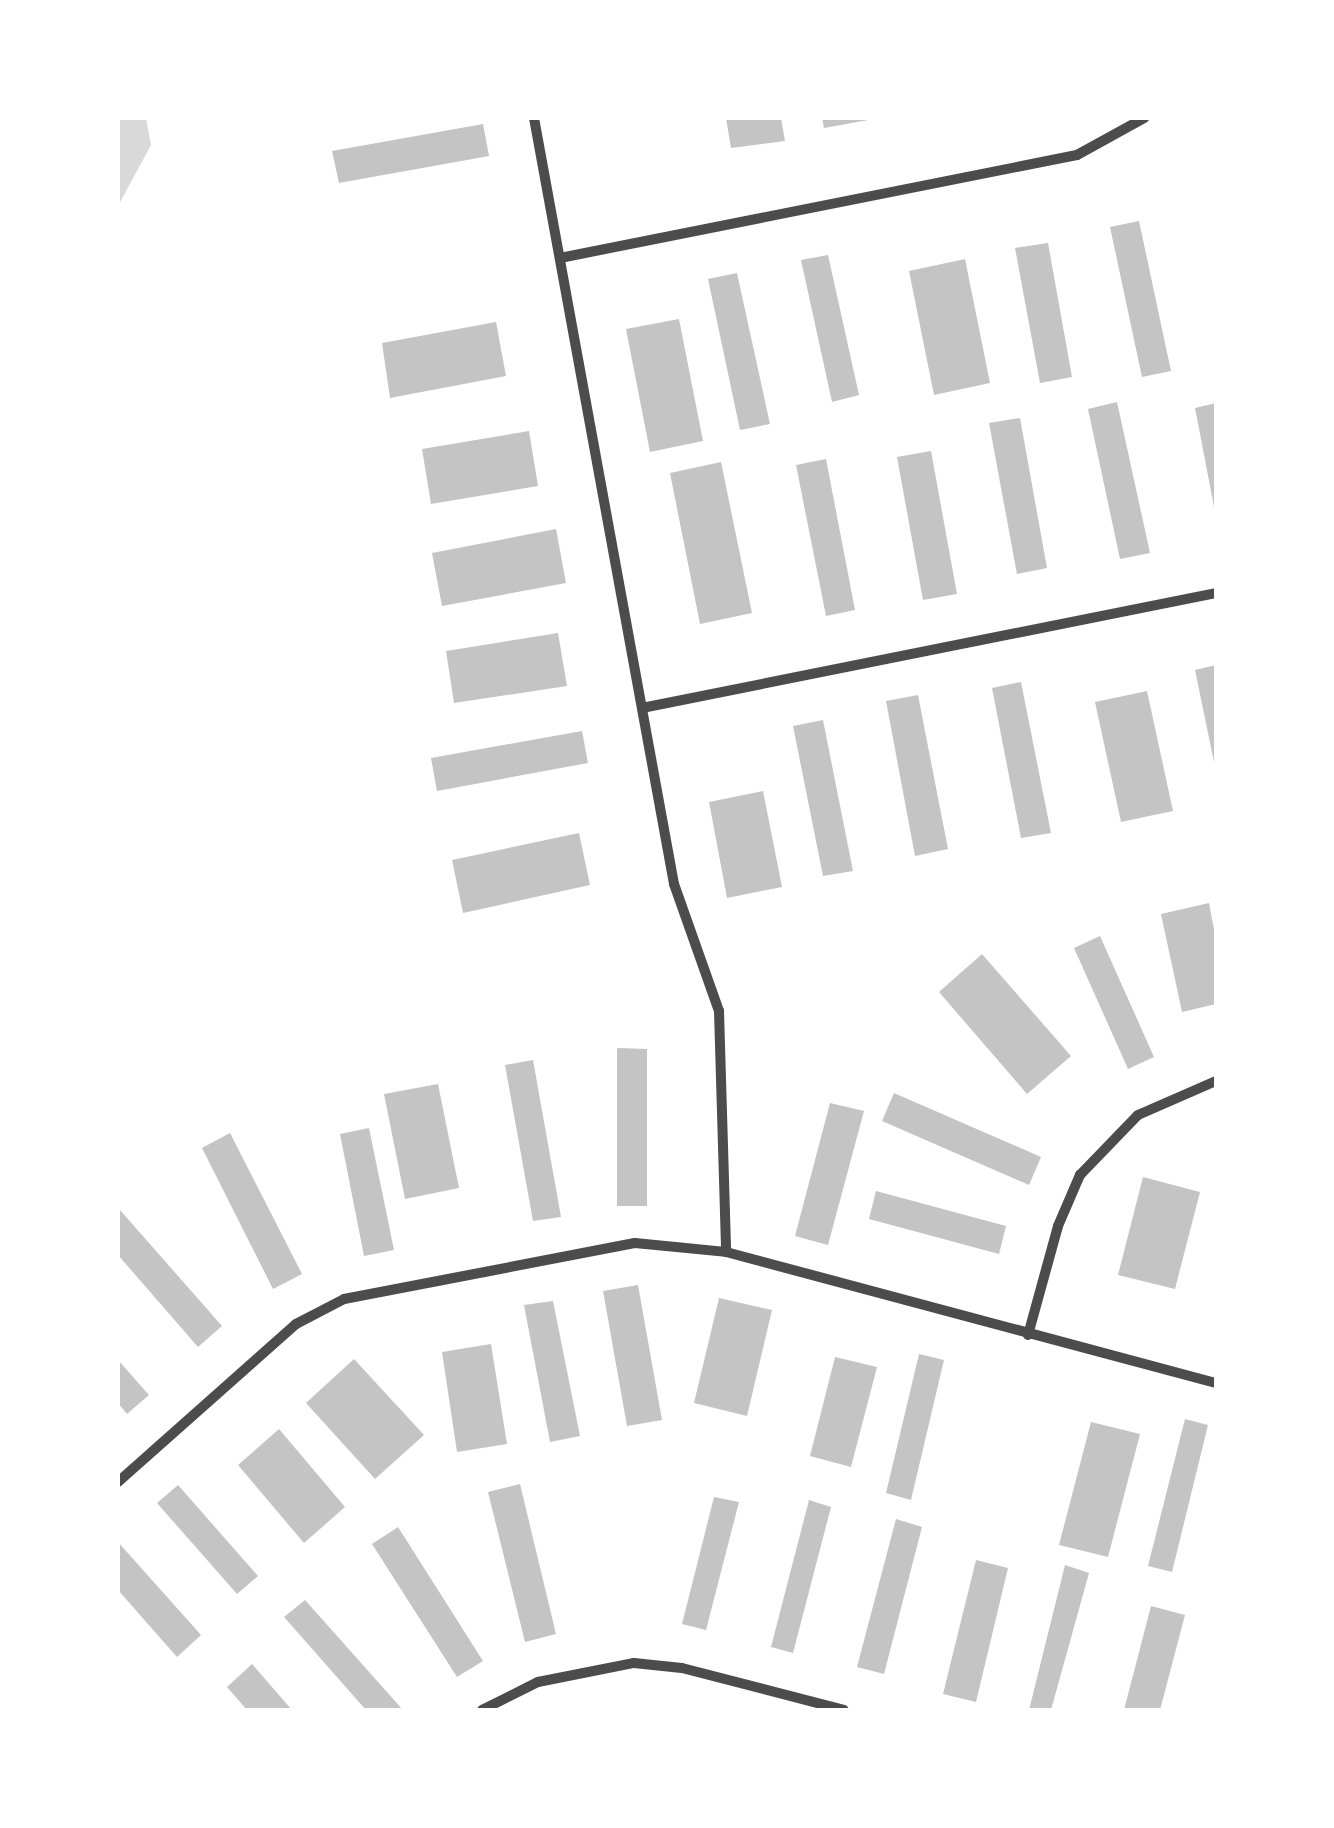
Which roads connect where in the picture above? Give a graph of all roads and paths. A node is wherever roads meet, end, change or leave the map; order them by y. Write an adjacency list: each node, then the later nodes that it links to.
1 (534, 118): 3 (street)
2 (1144, 118): 3 (street)
3 (560, 258): 5 (street)
4 (1216, 593): 5 (street)
5 (642, 708): 7 (street)
6 (1216, 1081): 8 (street)
7 (726, 1252): 8 (street); 10 (street)
8 (1028, 1335): 9 (street)
9 (1216, 1383)
10 (118, 1482)
11 (482, 1710): 12 (street)
12 (844, 1710)

